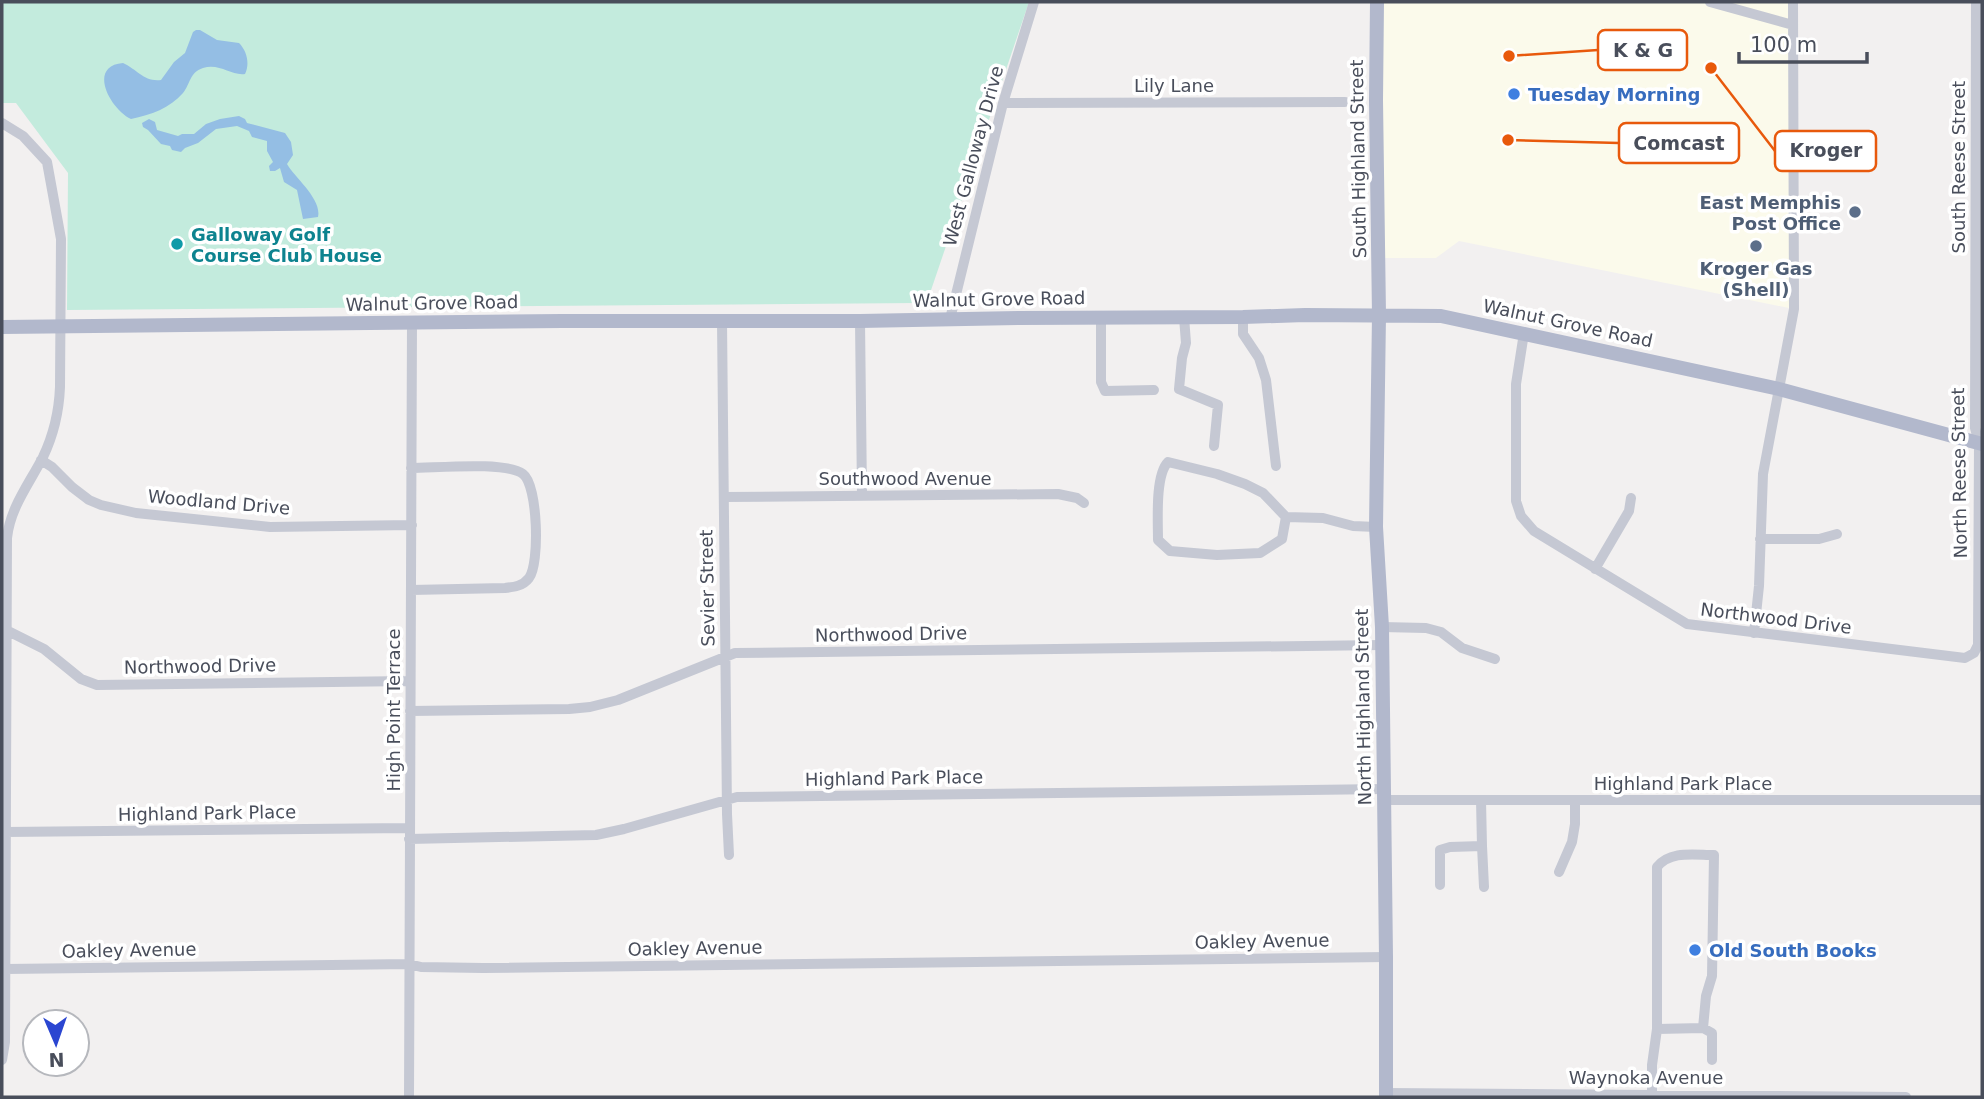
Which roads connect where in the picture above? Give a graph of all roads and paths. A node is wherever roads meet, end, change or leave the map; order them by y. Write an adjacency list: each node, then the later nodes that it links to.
1 (1034, 2): 8 (street, West Galloway Drive)
2 (1377, 2): 11 (main road, South Highland Street)
3 (1710, 2): 6 (street)
4 (1793, 2): 6 (street)
5 (1976, 2): 10 (street, South Reese Street)
6 (1793, 25): 22 (street)
7 (1345, 102): 8 (street, Lily Lane)
8 (1003, 103): 15 (street, West Galloway Drive)
9 (2, 123): 20 (street)
10 (1979, 290): 24 (street, North Reese Street)
11 (1379, 316): 14 (main road, Walnut Grove Road); 21 (main road, Walnut Grove Road); 35 (main road, North Highland Street)
12 (1101, 317): 13 (main road, Walnut Grove Road); 15 (main road, Walnut Grove Road); 23 (street)
13 (1184, 317): 14 (main road, Walnut Grove Road); 25 (street)
14 (1243, 317): 27 (street)
15 (950, 319): 17 (main road, Walnut Grove Road)
16 (722, 321): 17 (main road, Walnut Grove Road); 18 (main road, Walnut Grove Road); 30 (street, Sevier Street)
17 (860, 321): 29 (street)
18 (412, 323): 20 (main road, Walnut Grove Road); 28 (street, High Point Terrace)
19 (2, 327): 20 (main road, Walnut Grove Road)
20 (60, 327): 26 (street)
21 (1524, 333): 22 (main road, Walnut Grove Road); 38 (street, Northwood Drive)
22 (1779, 389): 24 (main road, Walnut Grove Road); 37 (street)
23 (1154, 390)
24 (1981, 441): 44 (street, North Reese Street)
25 (1214, 446)
26 (41, 460): 34 (street, Woodland Drive); 41 (street)
27 (1276, 466)
28 (411, 468): 34 (street, High Point Terrace); 39 (street)
29 (862, 495): 30 (street, Southwood Avenue); 32 (street, Southwood Avenue)
30 (724, 497): 45 (street, Sevier Street)
31 (1631, 498): 38 (street)
32 (1084, 503)
33 (1286, 517): 33 (street); 35 (street)
34 (412, 525): 39 (street, High Point Terrace)
35 (1376, 527): 40 (main road, North Highland Street)
36 (1837, 534): 37 (street)
37 (1760, 539): 42 (street)
38 (1595, 569): 42 (street, Northwood Drive)
39 (411, 590): 47 (street, High Point Terrace)
40 (1382, 627): 43 (main road, North Highland Street); 46 (street)
41 (6, 630): 47 (street, Northwood Drive); 54 (street)
42 (1754, 633): 44 (street, Northwood Drive)
43 (1382, 645): 45 (street, Northwood Drive); 49 (main road, North Highland Street)
44 (1974, 653)
45 (725, 656): 48 (street, Northwood Drive); 50 (street, Sevier Street)
46 (1495, 659)
47 (410, 681): 48 (street, High Point Terrace)
48 (410, 710): 55 (street, High Point Terrace)
49 (1384, 795): 50 (street, Highland Park Place); 51 (street, Highland Park Place); 61 (main road, North Highland Street)
50 (727, 799): 55 (street, Highland Park Place); 57 (street, Sevier Street)
51 (1481, 800): 53 (street, Highland Park Place); 56 (street)
52 (1982, 800): 53 (street, Highland Park Place)
53 (1575, 801): 58 (street)
54 (5, 832): 55 (street, Highland Park Place); 63 (street)
55 (409, 834): 62 (street, High Point Terrace)
56 (1482, 846): 59 (street); 60 (street)
57 (729, 855)
58 (1559, 872)
59 (1440, 885)
60 (1484, 887)
61 (1386, 957): 62 (street, Oakley Avenue); 69 (main road, North Highland Street)
62 (409, 964): 63 (street, Oakley Avenue); 71 (street, High Point Terrace)
63 (5, 970): 66 (street)
64 (1703, 1028): 65 (street); 65 (street); 67 (street)
65 (1657, 1029): 68 (street)
66 (2, 1060)
67 (1712, 1060)
68 (1652, 1094): 69 (street, Waynoka Avenue); 70 (street, Waynoka Avenue)
69 (1385, 1095)
70 (1737, 1096): 72 (street, Waynoka Avenue)
71 (409, 1097)
72 (1906, 1097)

